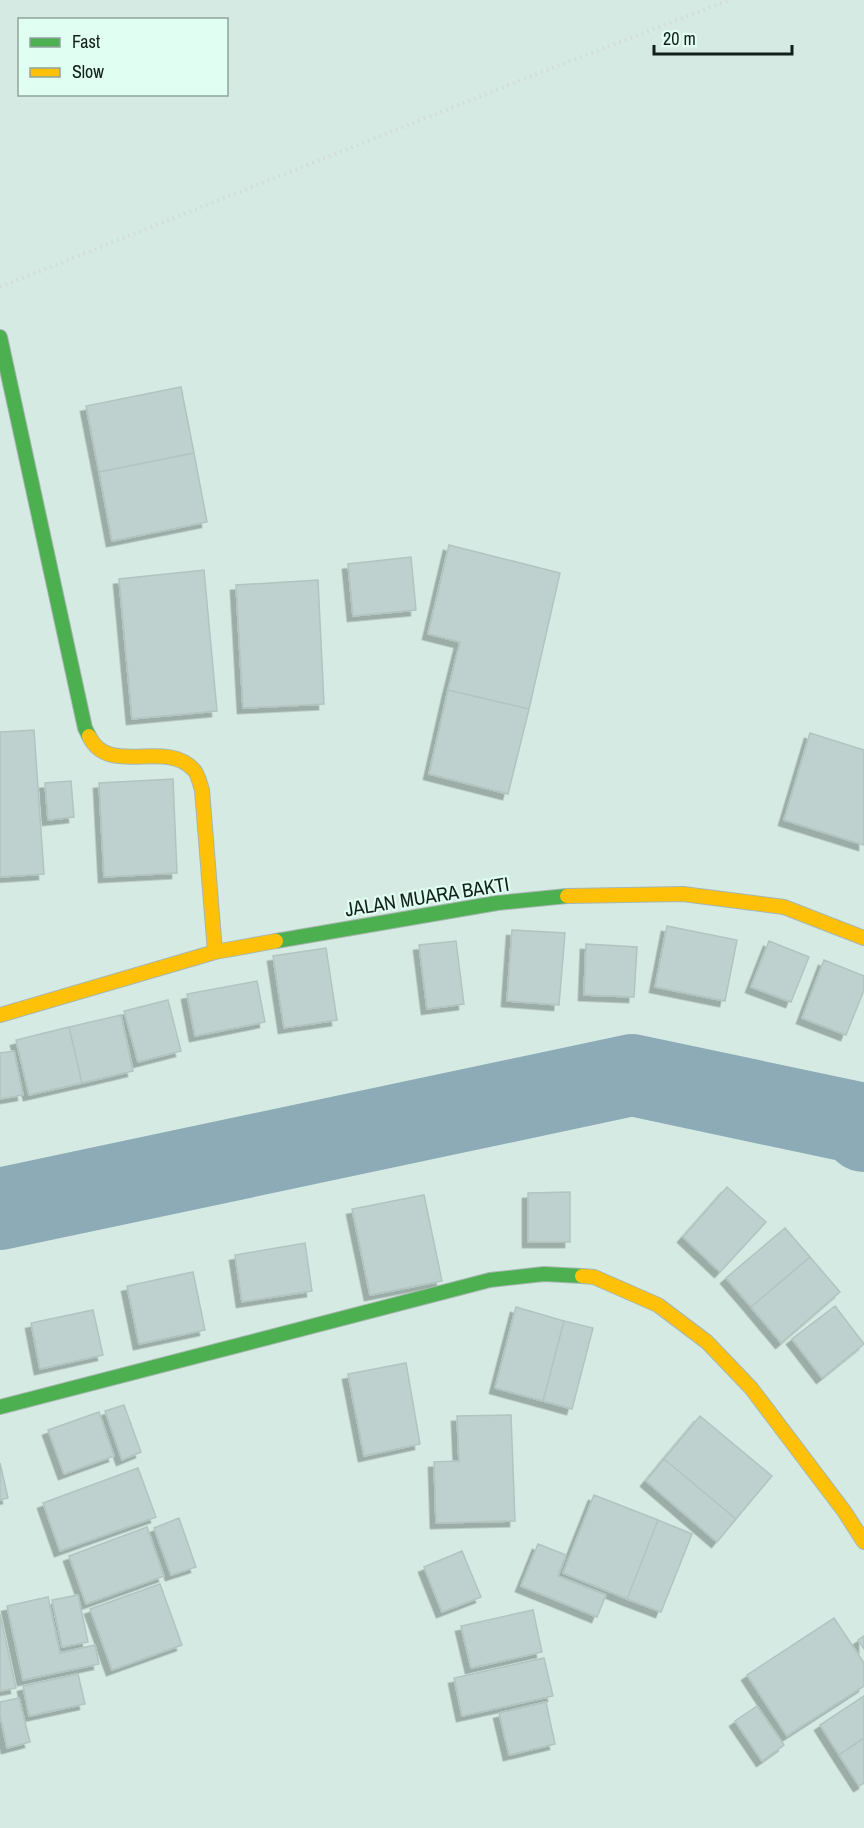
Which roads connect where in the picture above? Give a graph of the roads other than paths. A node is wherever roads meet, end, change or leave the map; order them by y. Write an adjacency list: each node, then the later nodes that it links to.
1 (0, 337): 3 (street)
2 (864, 938): 3 (street, JALAN MUARA BAKTI)
3 (215, 952): 4 (street, JALAN MUARA BAKTI)
4 (0, 1015)
5 (0, 1407): 6 (street)
6 (864, 1542)

